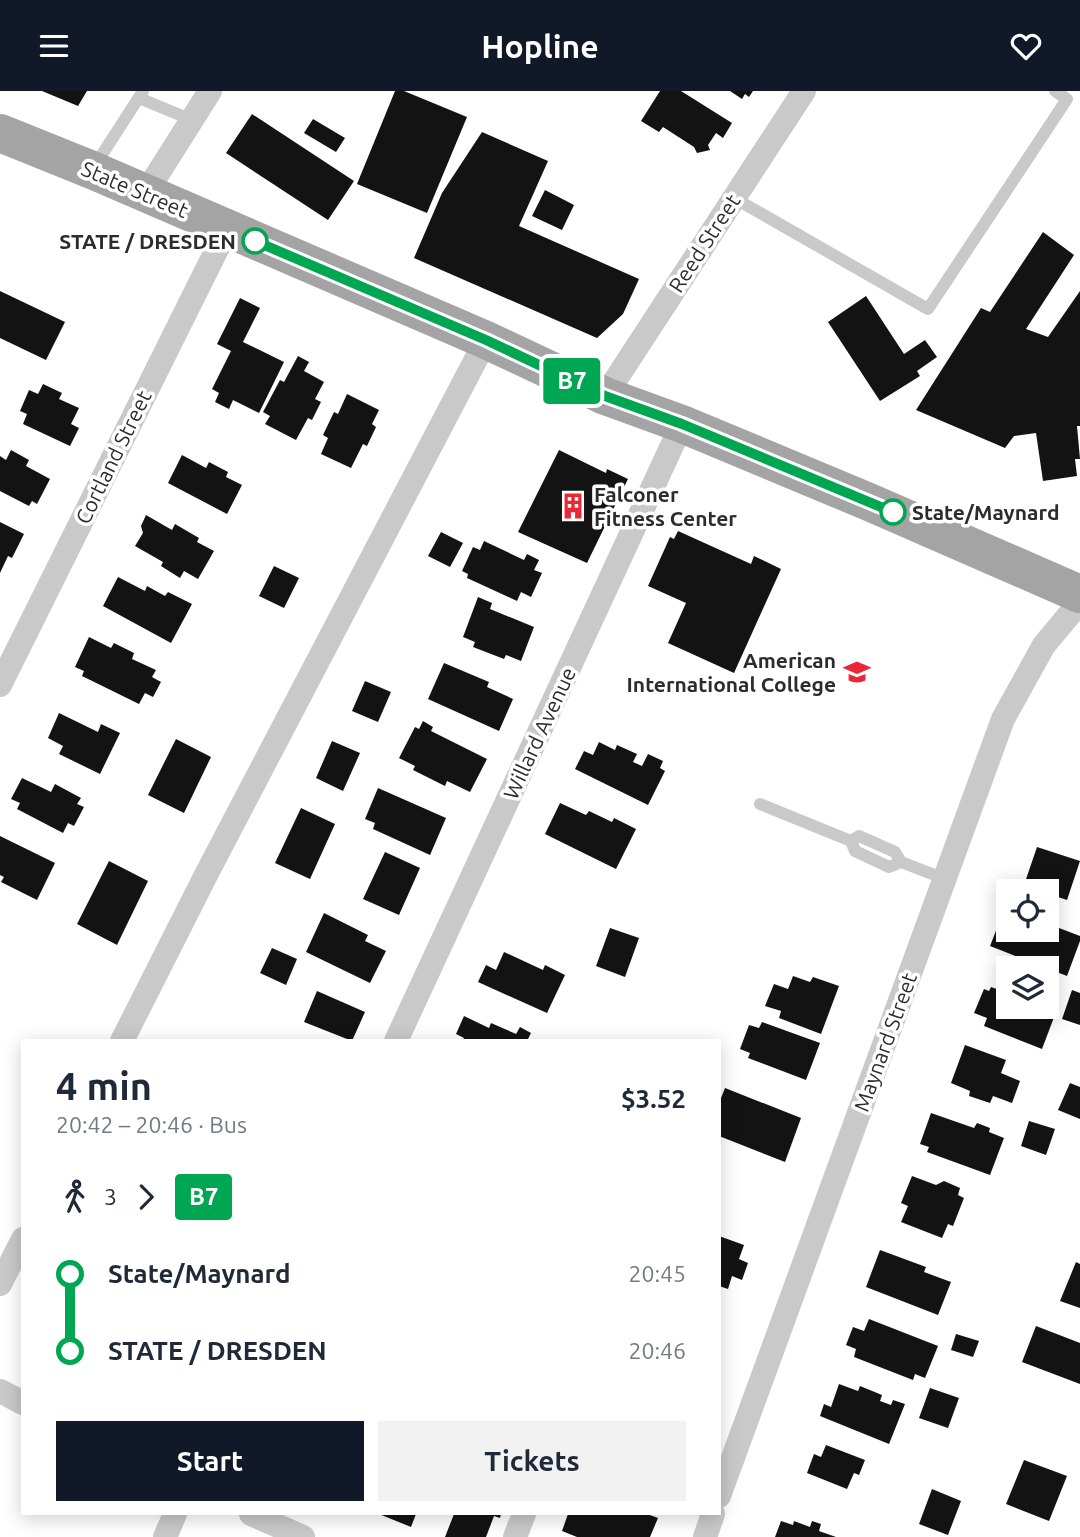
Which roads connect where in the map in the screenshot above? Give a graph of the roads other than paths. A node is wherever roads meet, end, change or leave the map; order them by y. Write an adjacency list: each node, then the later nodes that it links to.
1 (210, 91): 5 (street)
2 (804, 91): 9 (street, Reed Street)
3 (1055, 91): 9 (lane)
4 (141, 95): 5 (lane); 7 (lane)
5 (192, 120): 8 (street)
6 (0, 133): 7 (main road, State Street)
7 (92, 170): 8 (main road, State Street)
8 (145, 194): 10 (main road, State Street)
9 (734, 198): 12 (street, Reed Street)
10 (227, 229): 11 (main road, State Street); 16 (street, Cortland Street)
11 (486, 340): 12 (main road, State Street); 19 (street)
12 (605, 396): 13 (main road, State Street)
13 (682, 424): 14 (main road, State Street); 20 (street, Willard Avenue)
14 (1080, 594)
15 (1080, 602): 18 (street, Maynard Street)
16 (0, 685)
17 (760, 804): 18 (lane)
18 (945, 879): 25 (street, Maynard Street)
19 (123, 1039)
20 (397, 1039)
21 (21, 1243): 22 (street)
22 (0, 1284)
23 (0, 1391): 24 (street)
24 (21, 1402)
25 (721, 1491)
26 (175, 1515): 30 (street)
27 (253, 1515): 31 (street)
28 (524, 1515): 32 (street)
29 (713, 1515): 33 (street)
30 (165, 1537)
31 (303, 1537)
32 (515, 1537)
33 (705, 1537)

